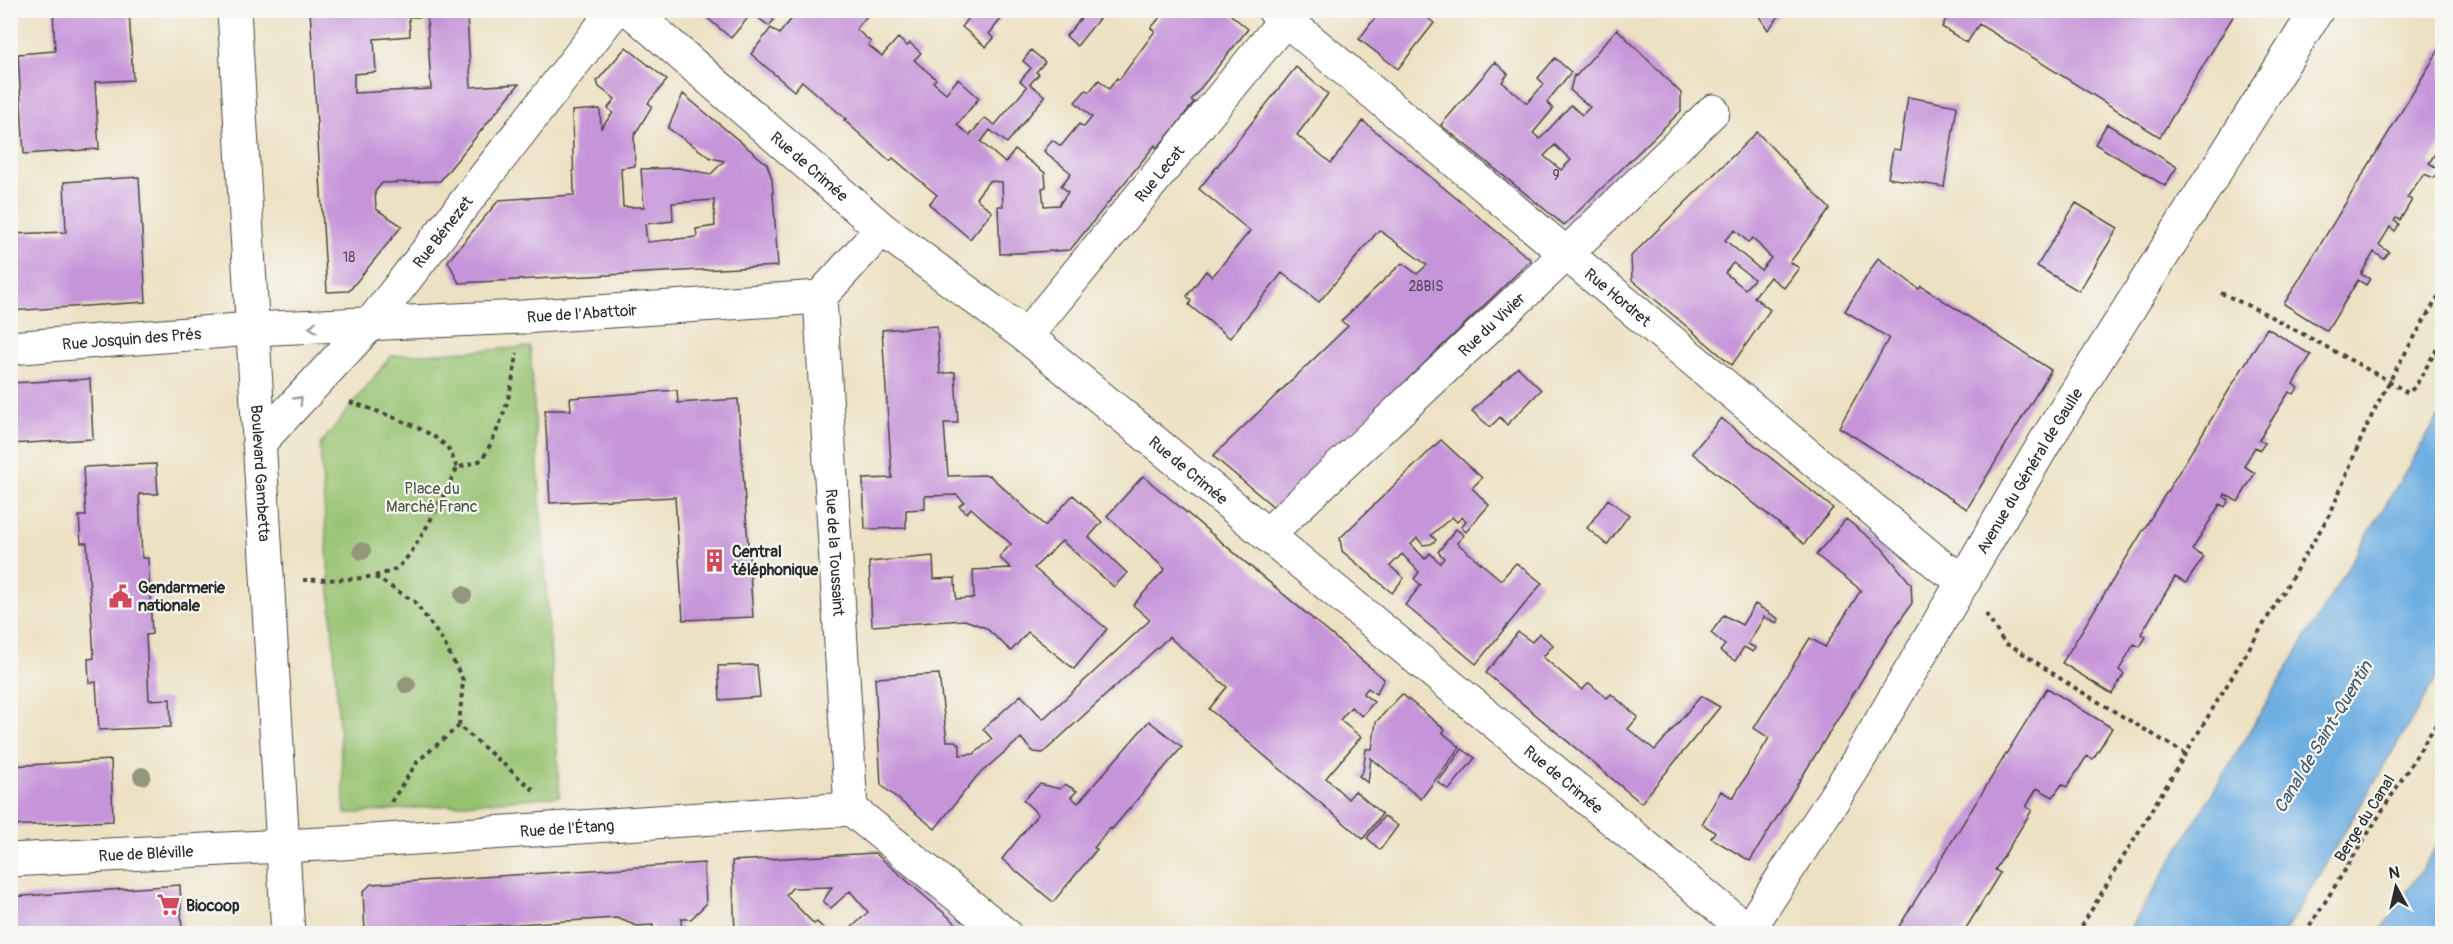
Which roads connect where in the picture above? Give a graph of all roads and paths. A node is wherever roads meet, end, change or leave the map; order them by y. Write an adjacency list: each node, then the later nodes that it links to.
1 (234, 10): 14 (street, Boulevard Gambetta)
2 (615, 10): 13 (street, Rue Bénezet)
3 (630, 10): 7 (street, Rue de Crimée)
4 (2317, 10): 24 (street, Avenue du Général de Gaulle)
5 (1284, 13): 8 (street, Rue Hordret); 15 (street, Rue Lecat)
6 (1713, 111): 8 (street, Rue du Vivier)
7 (882, 229): 11 (street); 15 (street, Rue de Crimée)
8 (1567, 253): 22 (street, Rue du Vivier); 24 (street, Rue Hordret)
9 (2442, 290): 19 (path)
10 (2221, 293): 19 (path)
11 (820, 297): 12 (street, Rue de l'Abattoir); 29 (street, Rue de la Toussaint)
12 (522, 317): 13 (street, Rue de l'Abattoir); 21 (path)
13 (372, 322): 14 (street, Rue de l'Abattoir, one-way to 14); 18 (street, Rue Bénezet)
14 (251, 329): 17 (street, Rue Josquin des Prés); 20 (street, Boulevard Gambetta)
15 (1026, 336): 22 (street, Rue de Crimée)
16 (2442, 340): 19 (path)
17 (10, 348)
18 (324, 375): 20 (street, Rue Bénezet, one-way to 18); 21 (path)
19 (2389, 381): 28 (path)
20 (259, 443): 25 (street, Boulevard Gambetta)
21 (457, 468): 23 (path)
22 (1267, 535): 34 (street, Rue de Crimée)
23 (374, 576): 25 (path); 27 (path)
24 (1965, 580): 28 (path); 34 (street, Avenue du Général de Gaulle)
25 (267, 582): 32 (street, Boulevard Gambetta)
26 (2442, 714): 38 (path, Berge du Canal)
27 (459, 726): 30 (path); 31 (path)
28 (2184, 753): 37 (path)
29 (850, 809): 30 (street, Rue de l'Étang); 36 (street)
30 (552, 829): 31 (street, Rue de l'Étang)
31 (382, 840): 32 (street, Rue de l'Étang)
32 (282, 846): 33 (street, Rue de Bléville); 35 (street, Boulevard Gambetta)
33 (10, 860)
34 (1747, 932)
35 (288, 933)
36 (1005, 933)
37 (2076, 933)
38 (2305, 933)

